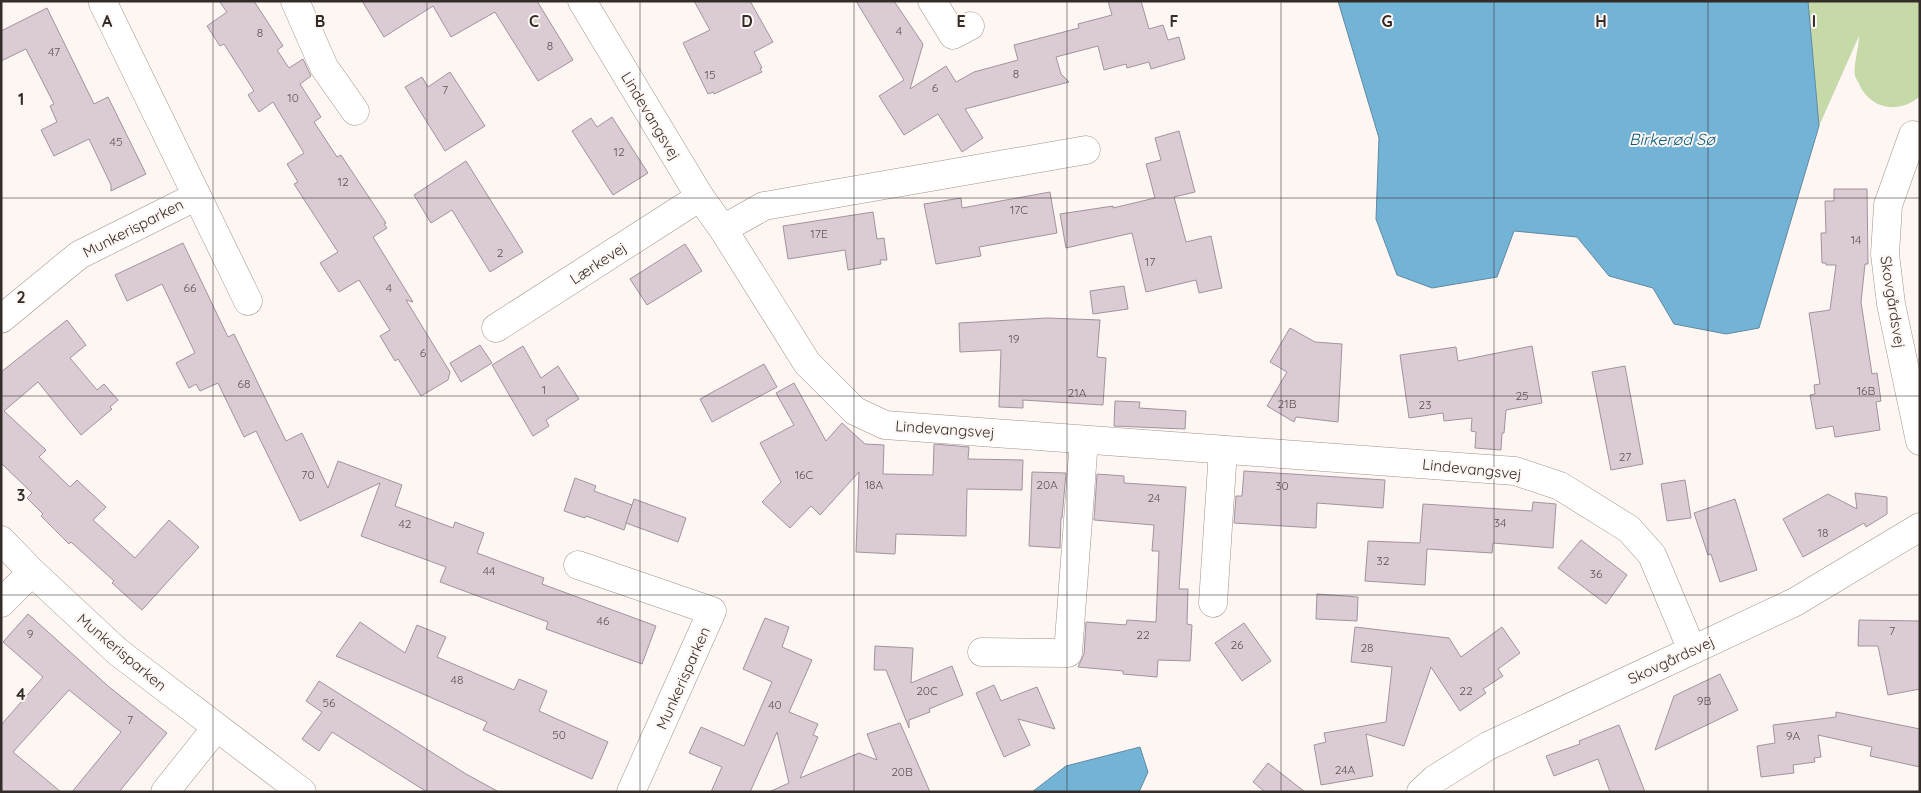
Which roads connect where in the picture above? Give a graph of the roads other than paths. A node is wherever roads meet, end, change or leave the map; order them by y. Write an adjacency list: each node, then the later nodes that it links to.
1 (295, 1): 6 (street)
2 (582, 1): 10 (street, Lindevangsvej)
3 (932, 1): 5 (street)
4 (103, 3): 9 (street, Munkerisparken)
5 (970, 26)
6 (355, 111)
7 (1913, 135): 16 (street, Skovgårdsvej)
8 (1086, 150): 11 (street)
9 (197, 196): 12 (street, Munkerisparken); 13 (street, Munkerisparken)
10 (700, 197): 11 (street, Lindevangsvej); 14 (street, Lærkevej)
11 (723, 229): 15 (street, Lindevangsvej)
12 (248, 301)
13 (1, 319)
14 (496, 328)
15 (1084, 440): 17 (street, Lindevangsvej); 25 (street)
16 (1920, 441)
17 (1224, 450): 22 (street); 24 (street, Lindevangsvej)
18 (1920, 527): 24 (street, Skovgårdsvej)
19 (1, 540): 21 (street, Munkerisparken)
20 (578, 565): 29 (street, Munkerisparken)
21 (32, 572): 23 (street); 26 (street, Munkerisparken)
22 (1213, 603)
23 (1, 604)
24 (1692, 650): 30 (street, Skovgårdsvej)
25 (982, 652)
26 (216, 728): 27 (street); 28 (street, Munkerisparken)
27 (166, 792)
28 (302, 792)
29 (631, 792)
30 (1421, 792)

